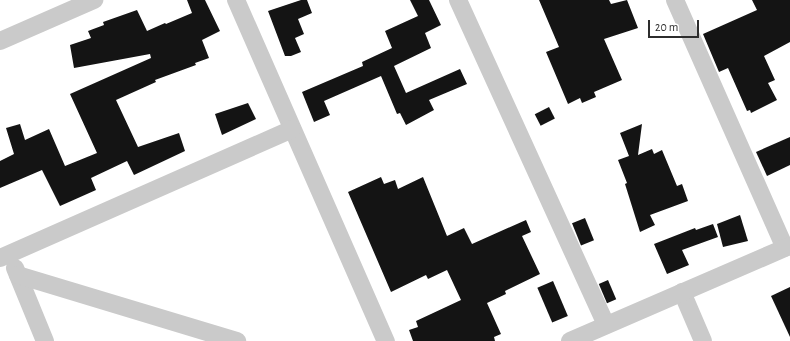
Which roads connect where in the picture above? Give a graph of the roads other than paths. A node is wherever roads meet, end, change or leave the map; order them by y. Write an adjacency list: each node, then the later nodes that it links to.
1 (94, 0): 5 (street)
2 (236, 0): 6 (street)
3 (458, 0): 11 (street)
4 (675, 0): 7 (street)
5 (0, 41)
6 (292, 129): 8 (street); 14 (street)
7 (788, 247): 10 (street)
8 (5, 256): 9 (street)
9 (18, 276): 12 (street); 13 (street)
10 (682, 292): 11 (street); 16 (street)
11 (606, 326): 15 (street)
12 (45, 341)
13 (237, 341)
14 (386, 341)
15 (570, 341)
16 (703, 341)

